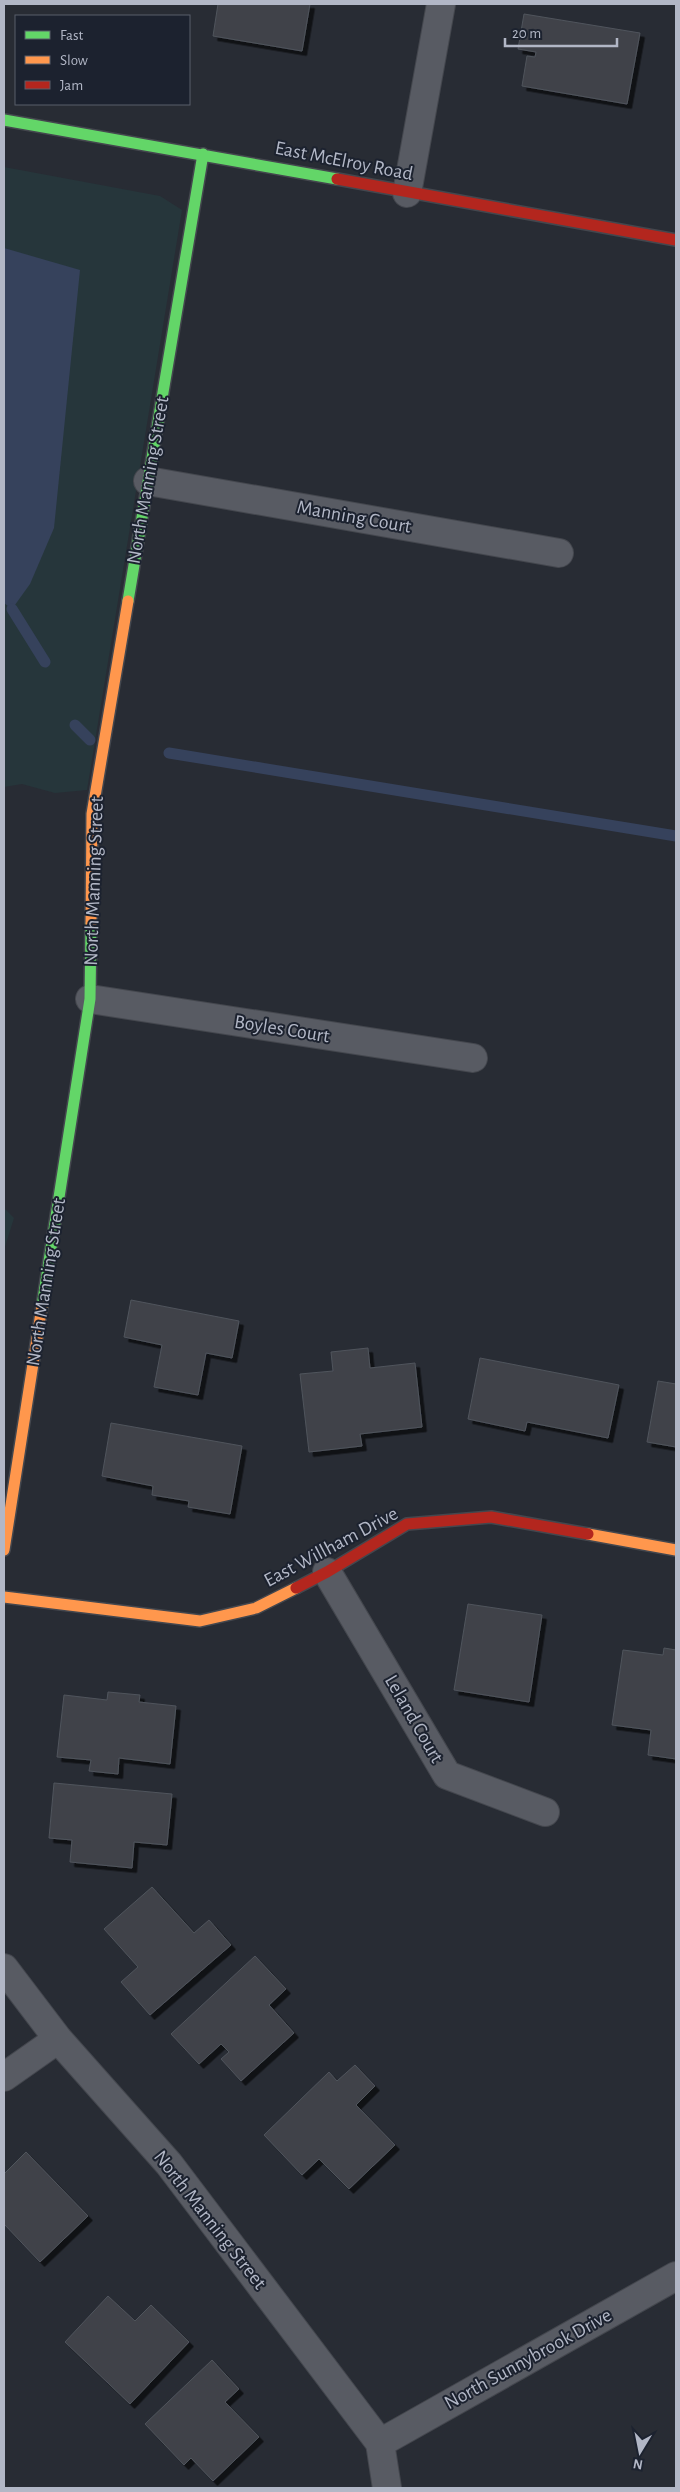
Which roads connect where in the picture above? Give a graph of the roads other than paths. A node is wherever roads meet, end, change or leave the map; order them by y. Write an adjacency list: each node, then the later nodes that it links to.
1 (441, 4): 4 (street)
2 (4, 120): 3 (street, East McElroy Road)
3 (203, 154): 4 (street, East McElroy Road); 6 (street, North Manning Street)
4 (407, 193): 5 (street, East McElroy Road)
5 (676, 240)
6 (148, 481): 7 (street, Manning Court); 8 (street, North Manning Street)
7 (559, 552)
8 (90, 999): 9 (street, Boyles Court); 10 (street, North Manning Street)
9 (473, 1058)
10 (4, 1550)
11 (676, 1550): 12 (street, East Willham Drive)
12 (327, 1572): 13 (street, East Willham Drive); 14 (street, Leland Court)
13 (4, 1597)
14 (545, 1812)
15 (4, 1968): 16 (street, North Manning Street)
16 (58, 2039): 17 (street); 19 (street, North Manning Street)
17 (4, 2077)
18 (676, 2276): 19 (street, North Sunnybrook Drive)
19 (380, 2443): 20 (street, North Manning Street)
20 (387, 2488)

